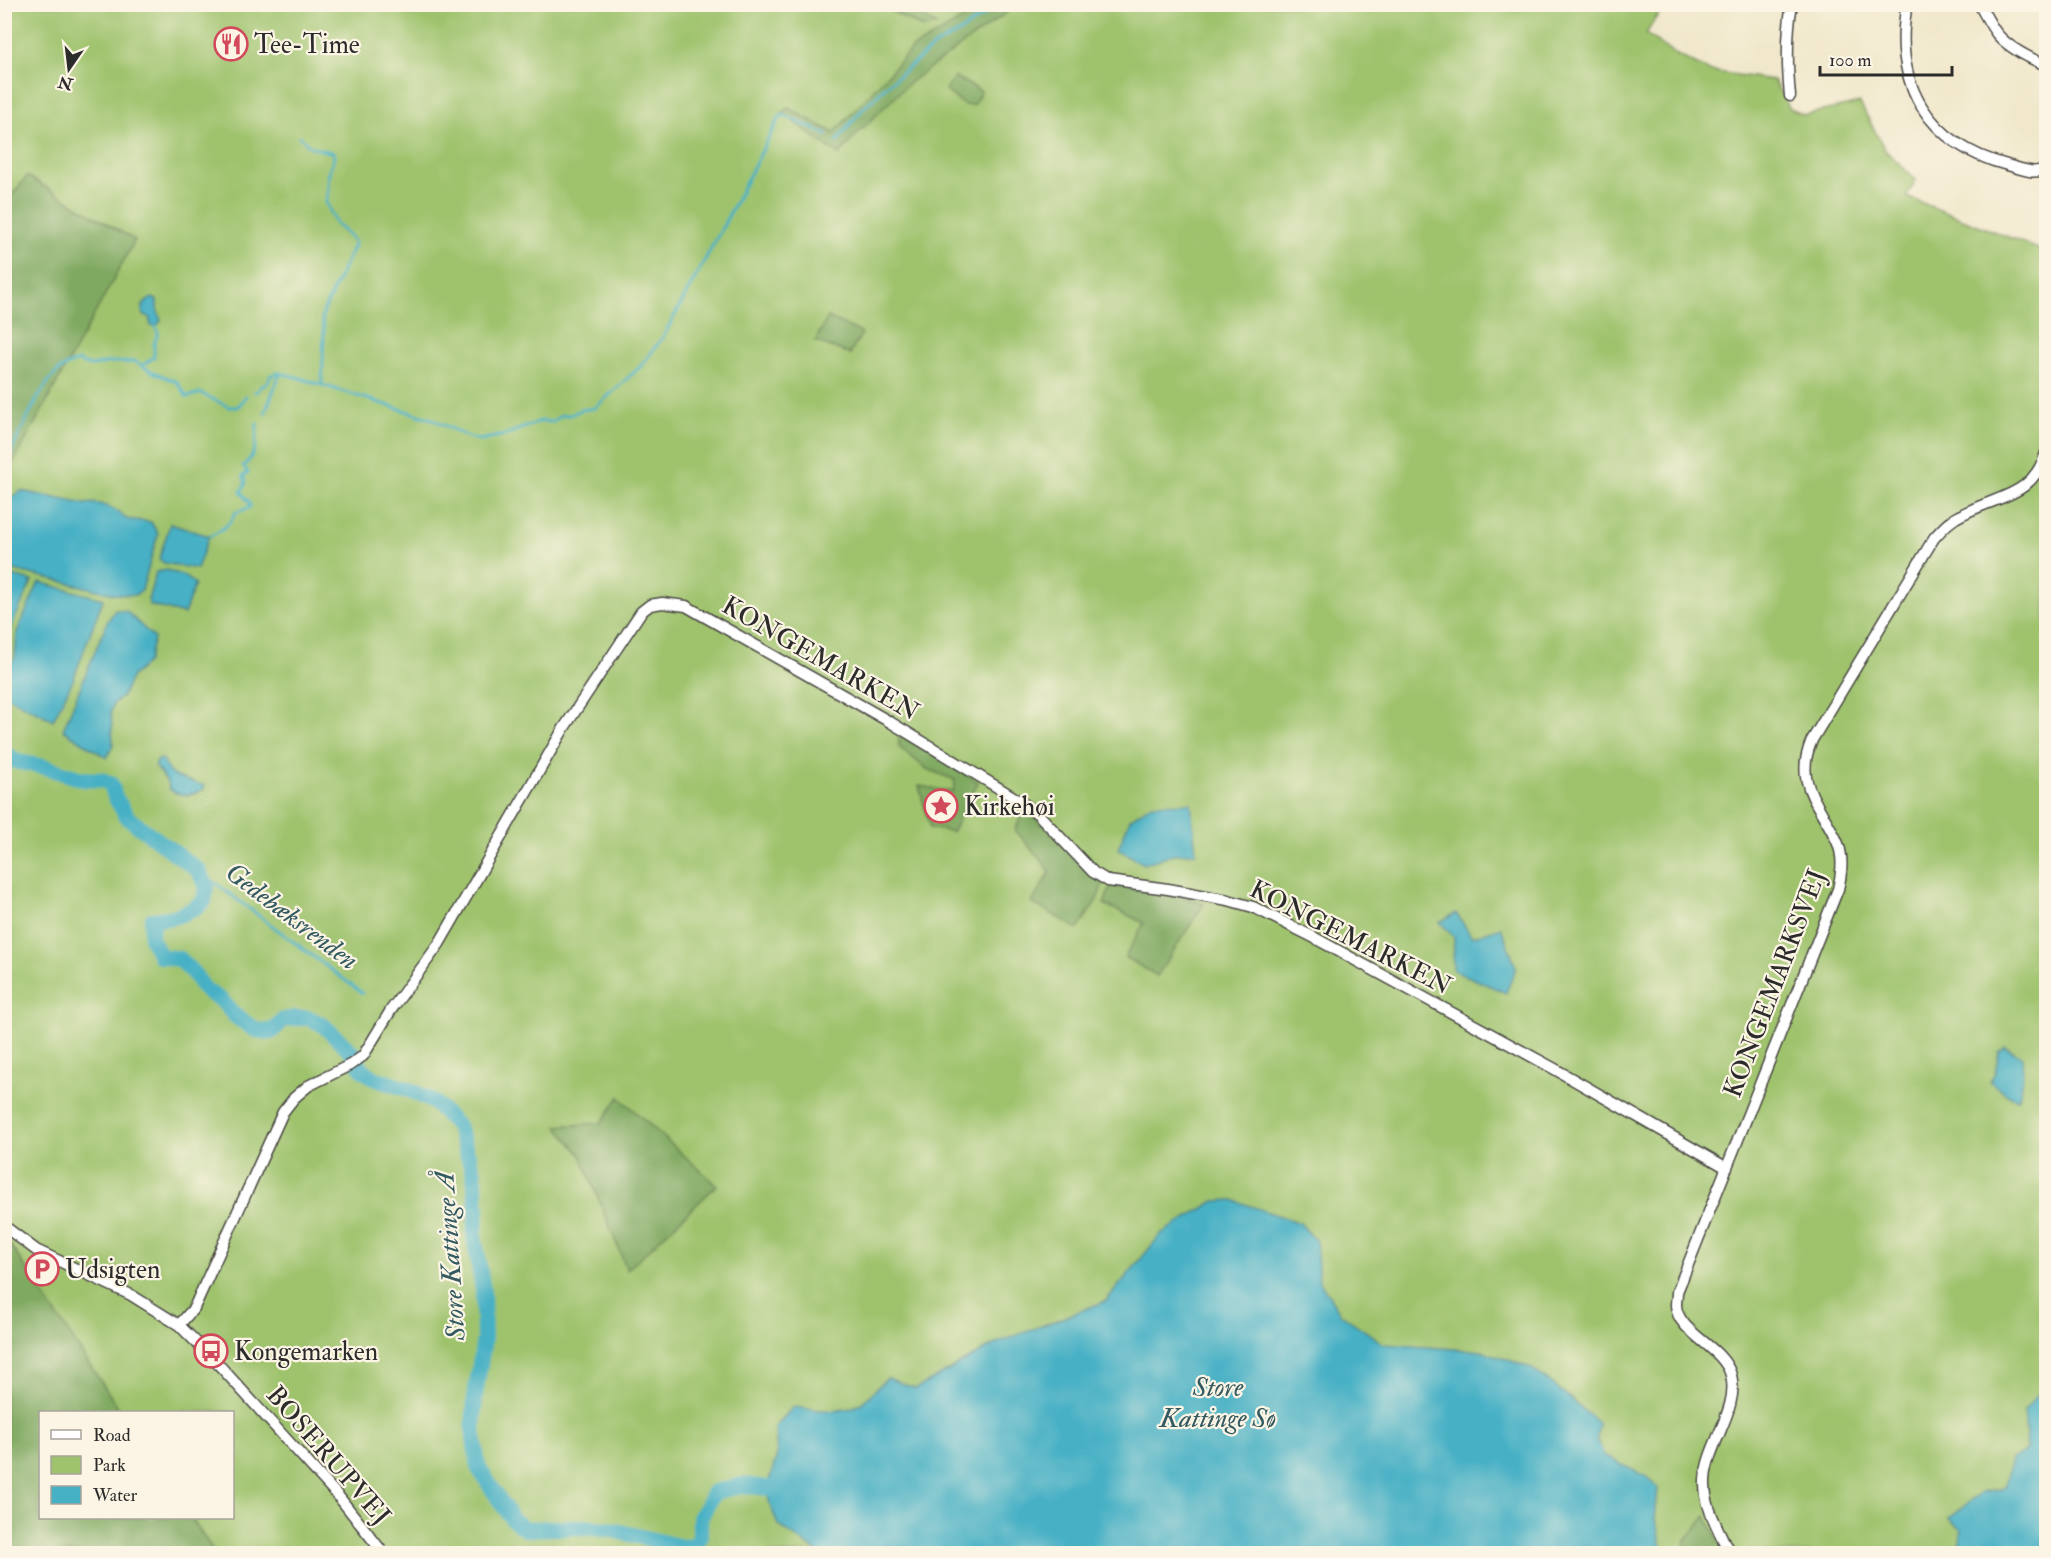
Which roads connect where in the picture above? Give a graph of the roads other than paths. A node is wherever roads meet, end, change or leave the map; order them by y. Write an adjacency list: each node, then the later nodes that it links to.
1 (1792, 4): 5 (street)
2 (1907, 4): 6 (street)
3 (1979, 4): 4 (street)
4 (2046, 64)
5 (1790, 96)
6 (2046, 168)
7 (2046, 453): 8 (street, KONGEMARKSVEJ)
8 (1727, 1168): 10 (street, KONGEMARKEN); 12 (street, KONGEMARKSVEJ)
9 (4, 1226): 10 (street, BOSERUPVEJ)
10 (179, 1325): 11 (street, BOSERUPVEJ)
11 (384, 1554)
12 (1730, 1554)

